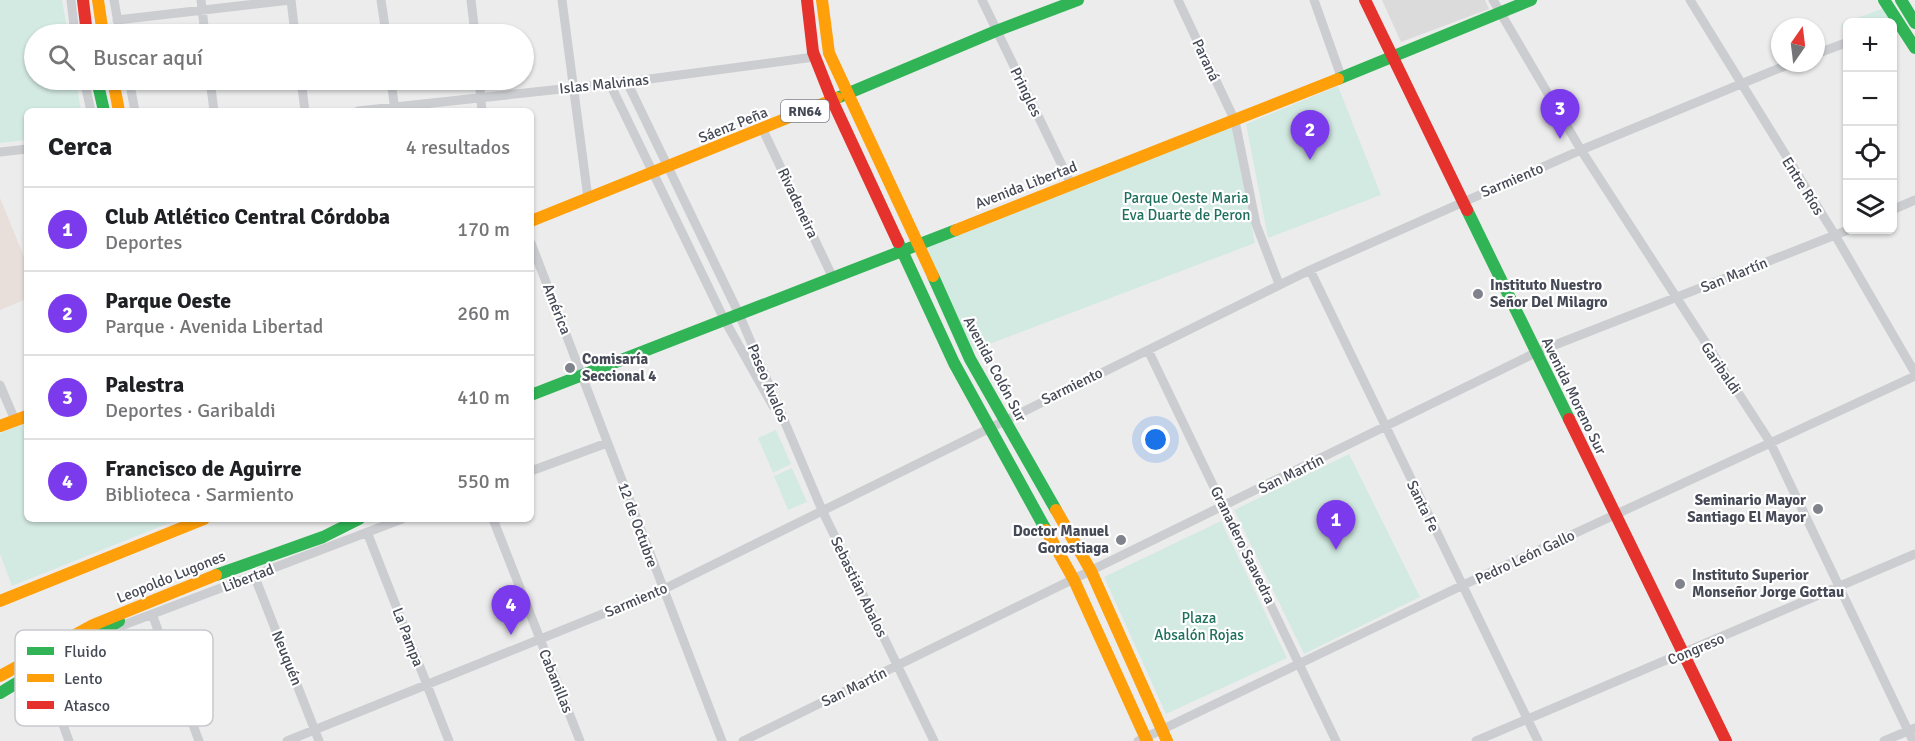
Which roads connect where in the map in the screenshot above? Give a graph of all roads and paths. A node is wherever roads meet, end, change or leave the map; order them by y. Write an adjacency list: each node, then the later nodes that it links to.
1 (71, 0): 26 (street)
2 (83, 0): 27 (main road)
3 (98, 0): 28 (main road)
4 (114, 0): 25 (street)
5 (291, 0): 21 (street); 31 (street)
6 (381, 0): 32 (street)
7 (471, 0): 33 (street)
8 (562, 0): 47 (street)
9 (807, 0): 41 (main road)
10 (822, 0): 56 (main road, Avenida Colón Sur)
11 (982, 0): 36 (street, Pringles)
12 (1078, 0): 36 (main road, Sáenz Peña / RN64)
13 (1178, 0): 68 (street, Paraná)
14 (1314, 0): 43 (street)
15 (1365, 0): 40 (main road, Avenida Moreno Sur)
16 (1493, 0): 22 (street, Garibaldi)
17 (1531, 0): 22 (main road, Avenida Libertad)
18 (1690, 0): 45 (street, Entre Ríos)
19 (1884, 0): 23 (main road)
20 (1900, 0): 24 (main road)
21 (201, 5): 25 (street); 30 (street)
22 (1500, 12): 40 (main road, Avenida Libertad); 71 (street, Garibaldi)
23 (1893, 18)
24 (1914, 19): 34 (street)
25 (117, 20): 29 (street)
26 (74, 24)
27 (86, 24)
28 (102, 24)
29 (118, 24)
30 (204, 24)
31 (294, 24)
32 (385, 24)
33 (474, 24)
34 (1897, 24)
35 (1897, 25): 38 (main road)
36 (996, 31): 56 (main road, Sáenz Peña / RN64); 75 (street, Pringles)
37 (1843, 44): 39 (street)
38 (1915, 48)
39 (1825, 51)
40 (1391, 55): 43 (main road, Avenida Libertad); 77 (main road, Avenida Moreno Sur)
41 (814, 57): 44 (street, Islas Malvinas); 58 (main road)
42 (1771, 71): 45 (street, Sarmiento)
43 (1341, 76): 68 (main road, Avenida Libertad)
44 (627, 82): 46 (street, Islas Malvinas); 73 (street, Paseo Ávalos)
45 (1739, 83): 71 (street, Sarmiento); 82 (street, Entre Ríos)
46 (610, 84): 47 (street, Islas Malvinas); 74 (street, Paseo Ávalos)
47 (573, 88): 57 (street, Islas Malvinas); 76 (street)
48 (89, 90): 59 (street)
49 (98, 90): 60 (main road)
50 (114, 90): 61 (main road)
51 (131, 90): 62 (street)
52 (211, 90): 63 (street)
53 (302, 90): 64 (street)
54 (392, 90): 65 (street)
55 (480, 90): 57 (street)
56 (848, 94): 58 (main road, Sáenz Peña / RN64); 83 (main road, Avenida Colón Sur)
57 (480, 97): 66 (street, Islas Malvinas); 67 (street)
58 (832, 100): 69 (main road, Sáenz Peña / RN64); 84 (main road)
59 (99, 108)
60 (101, 108)
61 (119, 108)
62 (134, 108)
63 (214, 108)
64 (305, 108)
65 (394, 108)
66 (401, 108)
67 (482, 108)
68 (1235, 121): 75 (main road, Avenida Libertad); 88 (street)
69 (763, 130): 73 (main road, Sáenz Peña / RN64); 87 (street, Rivadeneira)
70 (24, 149): 72 (street)
71 (1581, 150): 77 (street, Sarmiento); 89 (street, Garibaldi)
72 (0, 152)
73 (667, 167): 74 (main road, Sáenz Peña / RN64); 90 (street, Paseo Ávalos)
74 (653, 173): 76 (main road, Sáenz Peña / RN64); 91 (street, Paseo Ávalos)
75 (1071, 184): 83 (main road, Avenida Libertad)
76 (588, 198): 80 (main road, Sáenz Peña / RN64)
77 (1464, 200): 86 (street, Sarmiento); 93 (main road, Avenida Moreno Sur)
78 (1915, 200): 79 (street)
79 (1897, 208)
80 (534, 219)
81 (1843, 232): 82 (street, San Martín)
82 (1834, 235): 89 (street, San Martín); 95 (street, Entre Ríos)
83 (918, 243): 84 (main road, Avenida Libertad); 99 (main road, Avenida Colón Sur)
84 (902, 250): 87 (main road, Avenida Libertad); 102 (main road)
85 (534, 251): 94 (street, América)
86 (1310, 270): 88 (street, Sarmiento); 103 (street, Santa Fe)
87 (832, 276): 90 (main road, Avenida Libertad)
88 (1279, 284): 92 (street, Sarmiento)
89 (1674, 298): 93 (street, San Martín); 105 (street, Garibaldi)
90 (739, 314): 91 (main road, Avenida Libertad); 104 (street, Paseo Ávalos)
91 (724, 319): 94 (main road, Avenida Libertad); 104 (street, Paseo Ávalos)
92 (1148, 350): 99 (street, Sarmiento); 108 (street, Granadero Saavedra)
93 (1537, 352): 103 (street, San Martín); 110 (main road, Avenida Moreno Sur)
94 (582, 375): 97 (main road, Avenida Libertad); 106 (street, 12 de Octubre)
95 (1915, 375): 105 (street, Pedro León Gallo)
96 (0, 385): 100 (street)
97 (534, 394)
98 (24, 417): 100 (main road)
99 (1004, 419): 102 (street, Sarmiento); 117 (main road, Avenida Colón Sur)
100 (15, 420): 101 (main road)
101 (0, 426)
102 (988, 428): 109 (street, Sarmiento); 119 (main road)
103 (1386, 428): 108 (street, San Martín); 120 (street, Santa Fe)
104 (788, 430): 109 (street, Sebastián Abalos)
105 (1770, 442): 110 (street, Pedro León Gallo); 121 (street, Garibaldi)
106 (607, 443): 107 (street); 122 (street, 12 de Octubre)
107 (534, 470)
108 (1225, 506): 117 (street, San Martín); 132 (street, Granadero Saavedra)
109 (822, 510): 122 (street, Sarmiento); 133 (street, Sebastián Abalos)
110 (1615, 515): 120 (street, Pedro León Gallo); 131 (main road, Avenida Moreno Sur)
111 (197, 522): 124 (main road)
112 (354, 522): 123 (main road, Leopoldo Lugones)
113 (394, 522): 115 (street, Libertad)
114 (494, 522): 130 (street, Cabanillas)
115 (367, 532): 118 (street, Libertad); 137 (street, La Pampa)
116 (1915, 554): 121 (street, Congreso)
117 (1091, 572): 119 (street, San Martín); 144 (main road, Avenida Colón Sur)
118 (254, 576): 125 (street, Libertad); 143 (street, Neuquén)
119 (1074, 580): 133 (street, San Martín); 145 (main road)
120 (1461, 586): 132 (street, Pedro León Gallo); 139 (street, Santa Fe)
121 (1840, 588): 131 (street, Congreso); 142 (street, Garibaldi)
122 (662, 590): 130 (street, Sarmiento); 152 (street, 12 de Octubre)
123 (178, 591): 126 (main road, Leopoldo Lugones); 127 (main road)
124 (0, 601)
125 (152, 614): 128 (street, Libertad); 129 (street)
126 (82, 630)
127 (105, 630)
128 (110, 630)
129 (158, 630)
130 (539, 640): 137 (street, Sarmiento); 151 (street, Cabanillas)
131 (1685, 654): 139 (street, Congreso); 158 (main road, Avenida Moreno Sur)
132 (1301, 664): 144 (street, Pedro León Gallo); 155 (street, Granadero Saavedra)
133 (897, 665): 153 (street, San Martín); 154 (street, Sebastián Abalos)
134 (15, 666): 135 (main road, Leopoldo Lugones)
135 (0, 676)
136 (15, 684): 138 (main road)
137 (426, 686): 143 (street, Sarmiento); 150 (street, La Pampa)
138 (0, 693)
139 (1528, 719): 156 (street, Congreso); 157 (street, Santa Fe)
140 (64, 726): 146 (street)
141 (193, 726): 147 (street)
142 (1911, 729): 159 (street); 160 (street, Garibaldi)
143 (315, 730): 148 (street, Sarmiento); 149 (street, Neuquén)
144 (1165, 735): 145 (street, Pedro León Gallo)
145 (1144, 740)
146 (69, 741)
147 (199, 741)
148 (287, 741)
149 (319, 741)
150 (449, 741)
151 (580, 741)
152 (722, 741)
153 (743, 741)
154 (934, 741)
155 (1336, 741)
156 (1476, 741)
157 (1539, 741)
158 (1726, 741)
159 (1884, 741)
160 (1913, 741)

